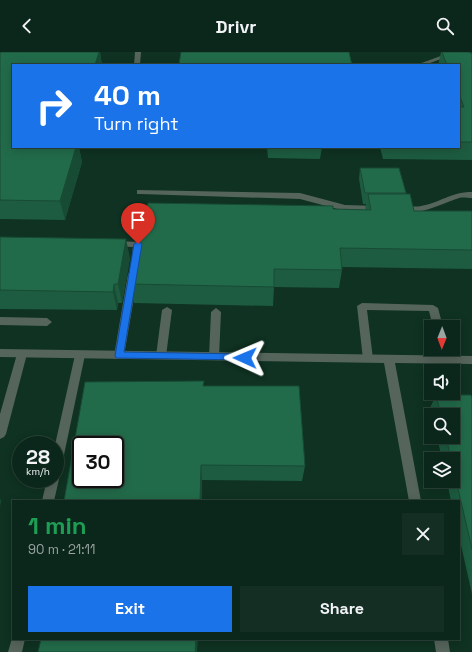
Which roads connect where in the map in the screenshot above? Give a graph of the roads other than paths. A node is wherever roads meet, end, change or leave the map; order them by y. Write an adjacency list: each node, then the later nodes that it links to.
1 (138, 52): 3 (street)
2 (453, 54): 4 (street)
3 (137, 64)
4 (421, 64)
5 (140, 192): 6 (street)
6 (472, 195)
7 (107, 244): 16 (street)
8 (167, 310): 17 (street)
9 (216, 312): 19 (street)
10 (436, 320): 20 (street)
11 (0, 321): 12 (street)
12 (47, 322)
13 (0, 353): 14 (street)
14 (22, 354): 15 (street); 24 (street)
15 (80, 355): 16 (street); 25 (street)
16 (119, 356): 17 (street)
17 (161, 356): 19 (street)
18 (444, 356): 22 (street)
19 (214, 357): 20 (street)
20 (368, 359): 21 (street)
21 (389, 360): 22 (street); 28 (street)
22 (445, 360): 23 (street)
23 (472, 360)
24 (1, 429)
25 (62, 436)
26 (51, 488): 27 (street)
27 (48, 500)
28 (415, 500)
29 (18, 640): 31 (street)
30 (441, 640): 32 (street)
31 (15, 652)
32 (443, 652)

